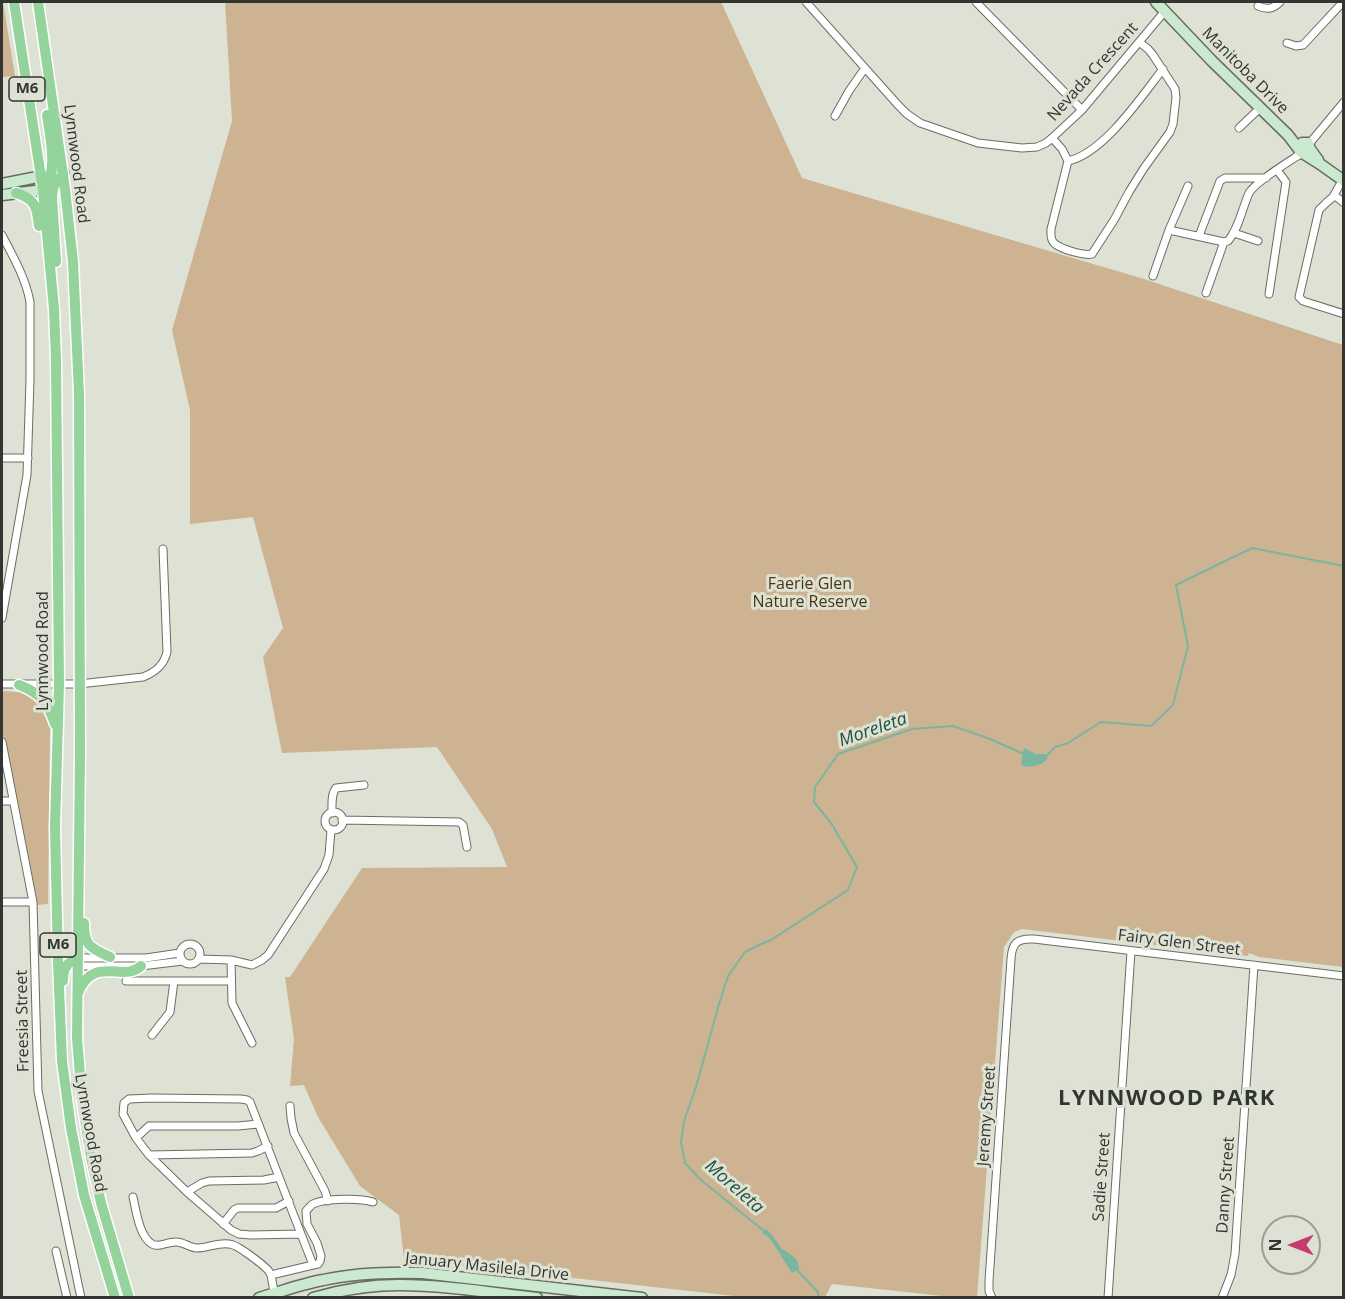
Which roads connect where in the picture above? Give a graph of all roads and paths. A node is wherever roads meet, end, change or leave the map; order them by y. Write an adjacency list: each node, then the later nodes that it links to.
1 (14, 2): 23 (main road, Lynnwood Road / M6)
2 (807, 2): 12 (street, Nevada Crescent)
3 (975, 2): 16 (street)
4 (1156, 2): 9 (main road, Manitoba Drive)
5 (1280, 2): 7 (street)
6 (1342, 2): 11 (street)
7 (1258, 6)
8 (39, 7): 23 (main road, Lynnwood Road / M6)
9 (1165, 11): 10 (street, Nevada Crescent); 15 (main road, Manitoba Drive)
10 (1138, 42): 13 (street); 16 (street, Nevada Crescent)
11 (1287, 43)
12 (865, 68): 17 (street); 19 (street, Nevada Crescent)
13 (1163, 69): 21 (street); 21 (street)
14 (1344, 102): 20 (street)
15 (1260, 108): 18 (street); 20 (main road, Manitoba Drive)
16 (1082, 110): 19 (street, Nevada Crescent)
17 (835, 116)
18 (1239, 128)
19 (1052, 138): 21 (street)
20 (1304, 149): 22 (street); 25 (main road, Manitoba Drive)
21 (1068, 161)
22 (1277, 170): 24 (street); 42 (street)
23 (52, 175): 26 (main road); 28 (main road, Lynnwood Road / M6); 29 (main road, Lynnwood Road / M6); 29 (main road)
24 (1266, 178): 35 (street); 37 (street)
25 (1343, 181): 32 (street)
26 (2, 184)
27 (1188, 186): 34 (street)
28 (65, 189): 29 (main road); 51 (main road, Lynnwood Road / M6)
29 (48, 190): 30 (main road); 44 (main road, Lynnwood Road / M6)
30 (16, 193): 31 (main road); 44 (main road)
31 (2, 195)
32 (1334, 196): 33 (street); 43 (street)
33 (1344, 203)
34 (1169, 230): 37 (street); 40 (street)
35 (1234, 233): 38 (street); 39 (street)
36 (2, 235): 46 (street)
37 (1199, 236): 39 (street)
38 (1258, 241)
39 (1224, 242): 41 (street)
40 (1153, 276)
41 (1206, 293)
42 (1269, 294)
43 (1344, 314)
44 (56, 360): 50 (main road, Lynnwood Road / M6)
45 (2, 458): 46 (street)
46 (28, 458): 48 (street)
47 (163, 549): 51 (street)
48 (2, 618)
49 (2, 684): 52 (street)
50 (59, 684): 51 (street); 52 (street); 53 (main road, Lynnwood Road / M6)
51 (79, 684): 62 (main road, Lynnwood Road / M6)
52 (19, 685): 53 (main road)
53 (57, 733): 65 (main road, Lynnwood Road / M6)
54 (2, 742): 57 (street, Freesia Street)
55 (364, 785): 58 (street)
56 (2, 801): 57 (street)
57 (13, 801): 64 (street, Freesia Street)
58 (332, 813): 59 (street); 60 (street)
59 (342, 820): 60 (street); 61 (street)
60 (331, 830): 73 (street)
61 (467, 847)
62 (78, 858): 70 (main road); 75 (main road, Lynnwood Road / M6)
63 (2, 902): 64 (street)
64 (33, 902): 104 (street, Freesia Street)
65 (58, 942): 75 (main road); 85 (main road, Lynnwood Road / M6)
66 (1014, 945): 68 (street, Fairy Glen Street); 111 (street, Jeremy Street)
67 (199, 949): 69 (street); 71 (street); 72 (street)
68 (1131, 951): 76 (street, Fairy Glen Street); 112 (street, Sadie Street)
69 (180, 953): 70 (street); 74 (street)
70 (110, 957): 75 (street)
71 (199, 959): 72 (street); 74 (street)
72 (218, 959): 73 (street)
73 (231, 960): 81 (street)
74 (183, 961): 77 (street)
75 (74, 963): 77 (street); 82 (main road, Lynnwood Road / M6); 85 (main road)
76 (1254, 965): 78 (street, Fairy Glen Street); 113 (street, Danny Street)
77 (141, 966): 82 (main road)
78 (1344, 976)
79 (126, 981): 80 (street)
80 (174, 981): 81 (street); 83 (street)
81 (231, 981): 84 (street)
82 (78, 994): 106 (main road, Lynnwood Road / M6)
83 (152, 1035)
84 (252, 1043)
85 (68, 1103): 105 (main road, Lynnwood Road / M6)
86 (290, 1106): 95 (street)
87 (258, 1124): 88 (street); 88 (street); 89 (street)
88 (136, 1138): 90 (street)
89 (268, 1146): 90 (street); 91 (street)
90 (148, 1155): 92 (street)
91 (279, 1177): 92 (street); 94 (street)
92 (187, 1192): 97 (street)
93 (134, 1197): 101 (street)
94 (289, 1201): 97 (street); 98 (street)
95 (328, 1201): 96 (street); 100 (street)
96 (373, 1202)
97 (224, 1224): 98 (street)
98 (301, 1234): 100 (street)
99 (56, 1251): 103 (street)
100 (313, 1265): 101 (street)
101 (271, 1275): 102 (street)
102 (274, 1295): 107 (main road, January Masilela Drive); 110 (main road, January Masilela Drive)
103 (67, 1298)
104 (81, 1298)
105 (115, 1298)
106 (130, 1298)
107 (259, 1298)
108 (313, 1298): 109 (main road, January Masilela Drive)
109 (537, 1298)
110 (642, 1298)
111 (992, 1298)
112 (1108, 1298)
113 (1222, 1298)

